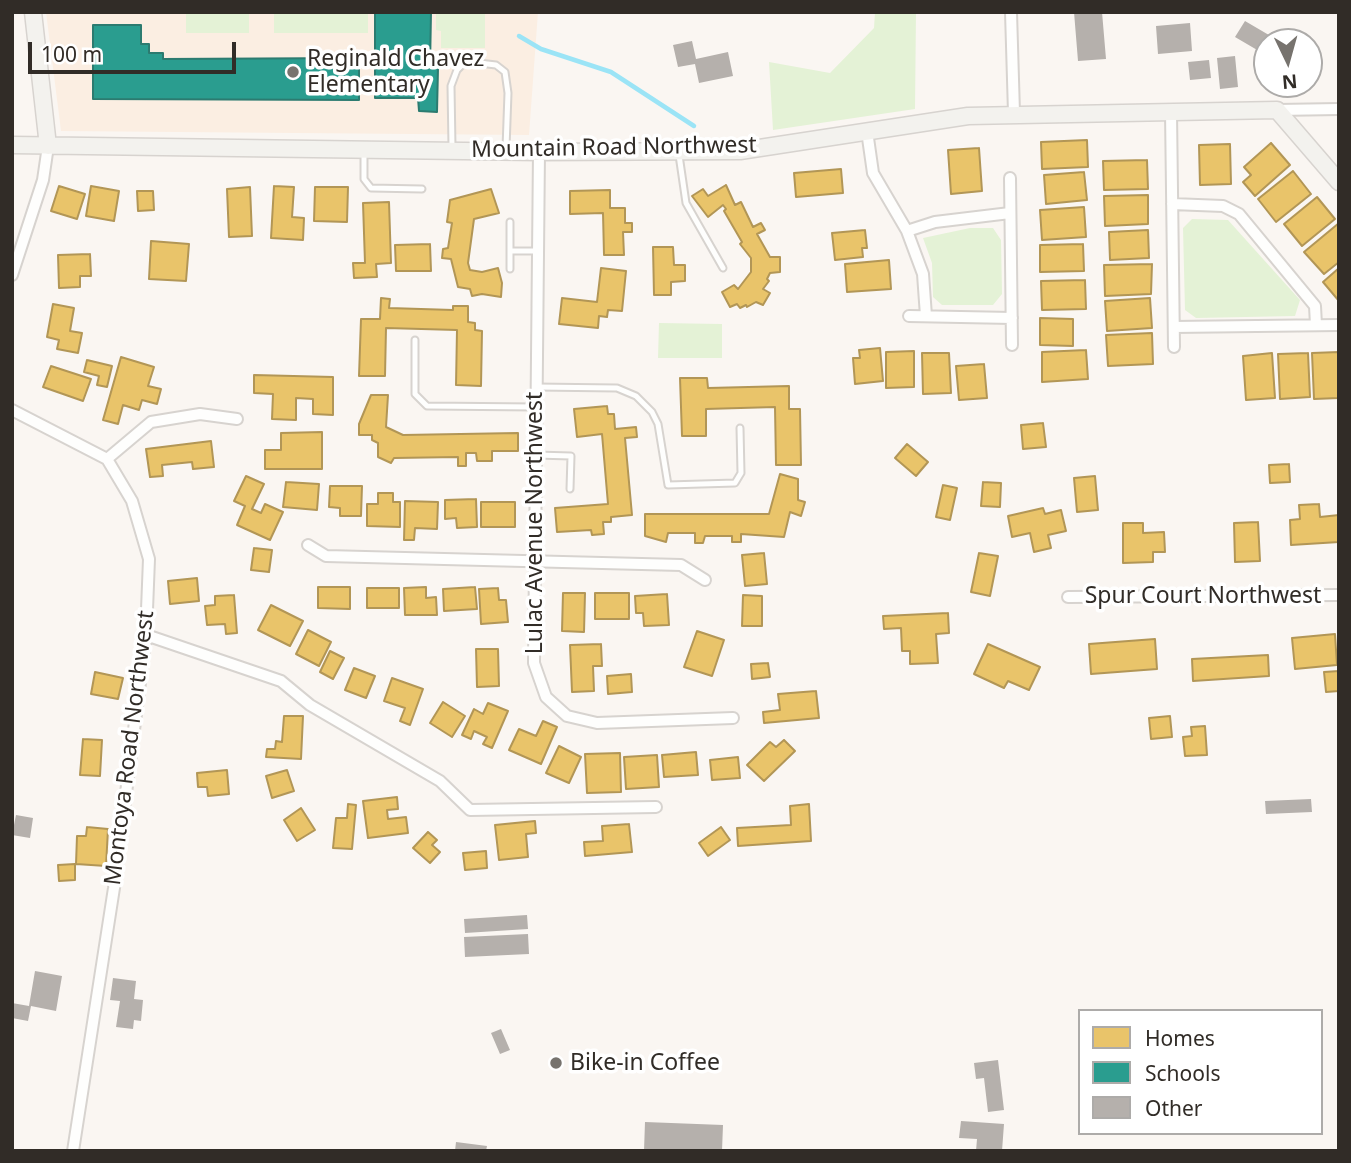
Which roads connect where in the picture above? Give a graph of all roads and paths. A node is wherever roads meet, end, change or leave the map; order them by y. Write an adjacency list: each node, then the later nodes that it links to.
1 (33, 12): 9 (street)
2 (1011, 12): 6 (street)
3 (1339, 109): 4 (street, Mountain Road Northwest)
4 (1277, 110): 5 (street, Mountain Road Northwest); 16 (street)
5 (1171, 112): 6 (street, Mountain Road Northwest); 18 (street)
6 (1014, 113): 7 (street, Mountain Road Northwest)
7 (866, 131): 14 (street, Mountain Road Northwest); 21 (street)
8 (12, 145): 9 (street, Mountain Road Northwest)
9 (48, 146): 10 (street, Mountain Road Northwest); 26 (street)
10 (364, 149): 11 (street, Mountain Road Northwest); 17 (lane)
11 (452, 149): 12 (street, Mountain Road Northwest); 12 (lane)
12 (506, 151): 13 (street, Mountain Road Northwest)
13 (539, 152): 14 (street, Mountain Road Northwest); 23 (street, Lulac Avenue Northwest)
14 (679, 152): 24 (lane)
15 (1010, 178): 19 (street)
16 (1339, 182)
17 (422, 189)
18 (1172, 204): 30 (street); 32 (street)
19 (1010, 213): 21 (street); 29 (street)
20 (510, 222): 22 (lane)
21 (907, 231): 28 (street)
22 (510, 251): 23 (lane); 25 (lane)
23 (538, 251): 36 (street, Lulac Avenue Northwest)
24 (723, 268)
25 (510, 269)
26 (12, 275)
27 (909, 316): 28 (street)
28 (926, 316): 29 (street)
29 (1012, 318): 34 (street)
30 (1316, 325): 31 (street); 32 (street)
31 (1339, 325)
32 (1174, 327): 35 (street)
33 (415, 340): 37 (lane)
34 (1012, 345)
35 (1174, 347)
36 (536, 387): 37 (street, Lulac Avenue Northwest); 40 (lane)
37 (536, 407): 41 (street, Lulac Avenue Northwest)
38 (12, 410): 42 (street)
39 (237, 419): 42 (street)
40 (740, 428)
41 (536, 455): 43 (lane); 45 (street, Lulac Avenue Northwest)
42 (107, 459): 49 (street, Montoya Road Northwest)
43 (570, 489)
44 (308, 545): 45 (street)
45 (534, 561): 46 (street); 50 (street, Lulac Avenue Northwest)
46 (705, 580)
47 (1339, 596): 48 (street, Spur Court Northwest)
48 (1068, 597)
49 (146, 635): 51 (street); 52 (street, Montoya Road Northwest)
50 (733, 718)
51 (656, 807)
52 (73, 1151)

